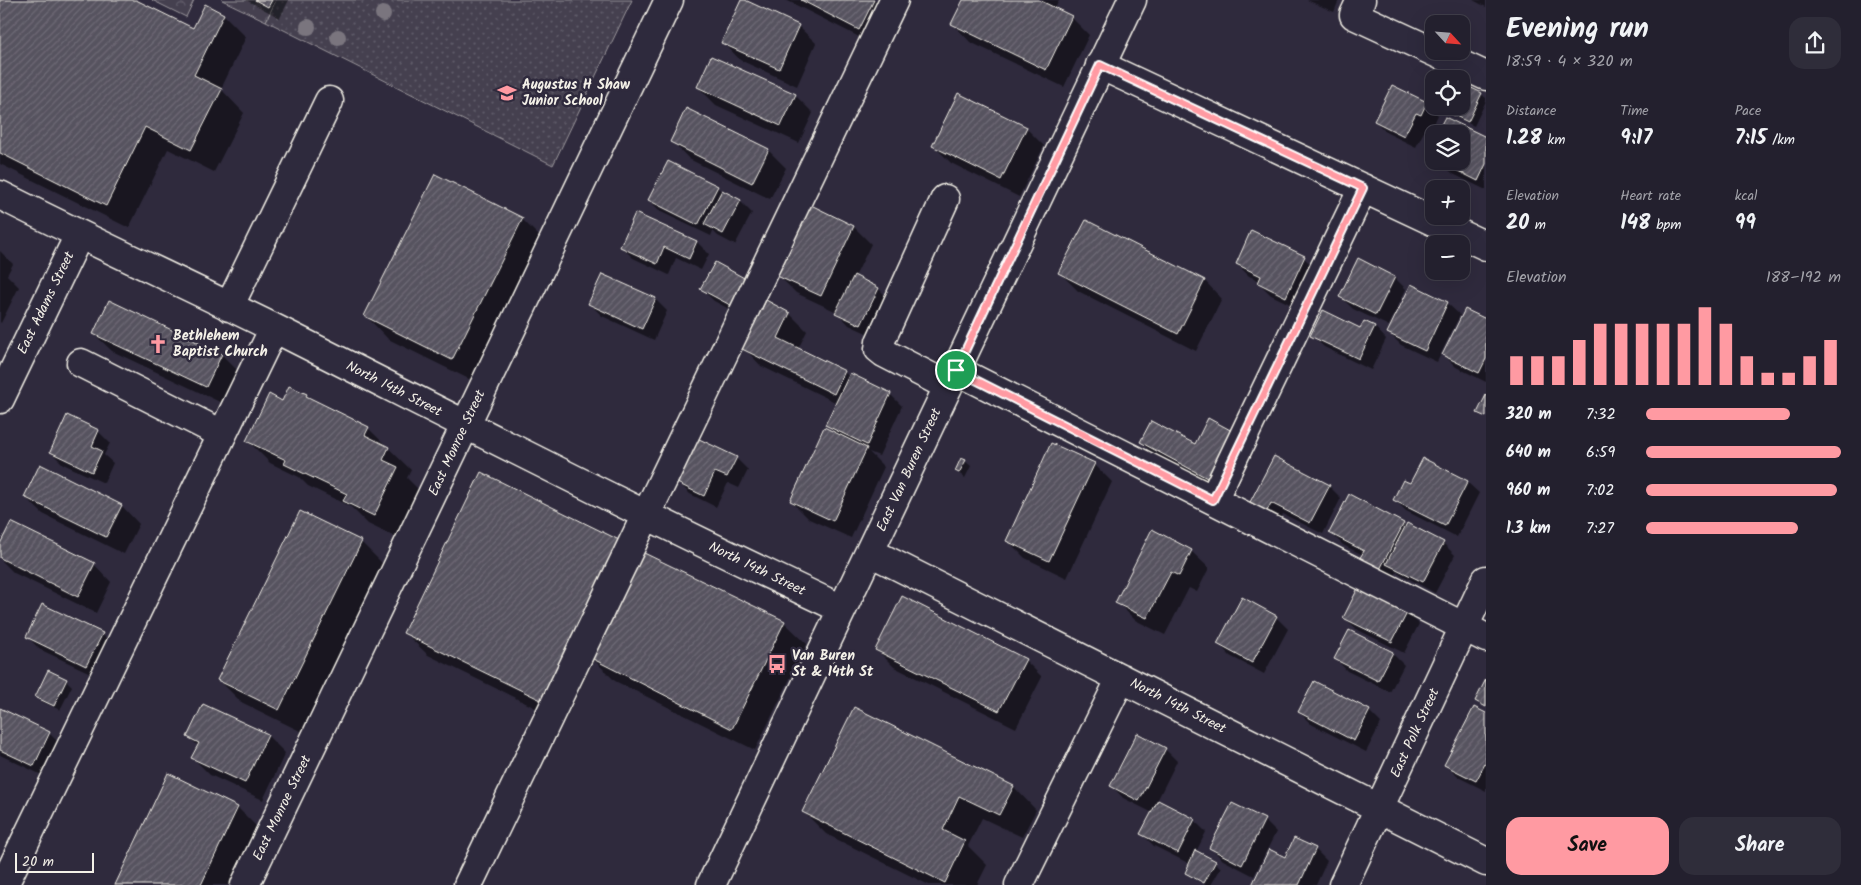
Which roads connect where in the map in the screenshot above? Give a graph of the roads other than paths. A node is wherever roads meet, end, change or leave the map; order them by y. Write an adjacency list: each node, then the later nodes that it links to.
1 (669, 0): 18 (street, East Monroe Street)
2 (894, 0): 21 (street)
3 (1132, 0): 5 (street, East Van Buren Street)
4 (1361, 0): 6 (street)
5 (1100, 65): 8 (street); 16 (street, East Van Buren Street)
6 (1486, 76)
7 (329, 101): 13 (street)
8 (1363, 188): 12 (street); 20 (street)
9 (0, 195): 11 (street, North 14th Street)
10 (945, 199): 16 (street)
11 (79, 235): 13 (street, North 14th Street); 17 (street, East Adams Street)
12 (1486, 246)
13 (229, 307): 14 (street, North 14th Street)
14 (274, 328): 18 (street, North 14th Street); 19 (street)
15 (81, 363): 19 (street)
16 (952, 378): 20 (street); 22 (street, East Van Buren Street)
17 (0, 398)
18 (466, 424): 21 (street, North 14th Street); 30 (street, East Monroe Street)
19 (222, 434): 29 (street)
20 (1213, 500): 25 (street)
21 (647, 515): 24 (street, North 14th Street); 31 (street)
22 (870, 552): 24 (street, East Van Buren Street); 26 (street, North 14th Street)
23 (1486, 580): 25 (street, East Polk Street)
24 (842, 609): 32 (street, East Van Buren Street)
25 (1475, 632): 27 (street, East Polk Street)
26 (1121, 678): 27 (street, North 14th Street); 33 (street)
27 (1380, 808): 28 (street, North 14th Street); 34 (street, East Polk Street)
28 (1486, 862)
29 (4, 885)
30 (245, 885)
31 (468, 885)
32 (711, 885)
33 (1019, 885)
34 (1343, 885)

